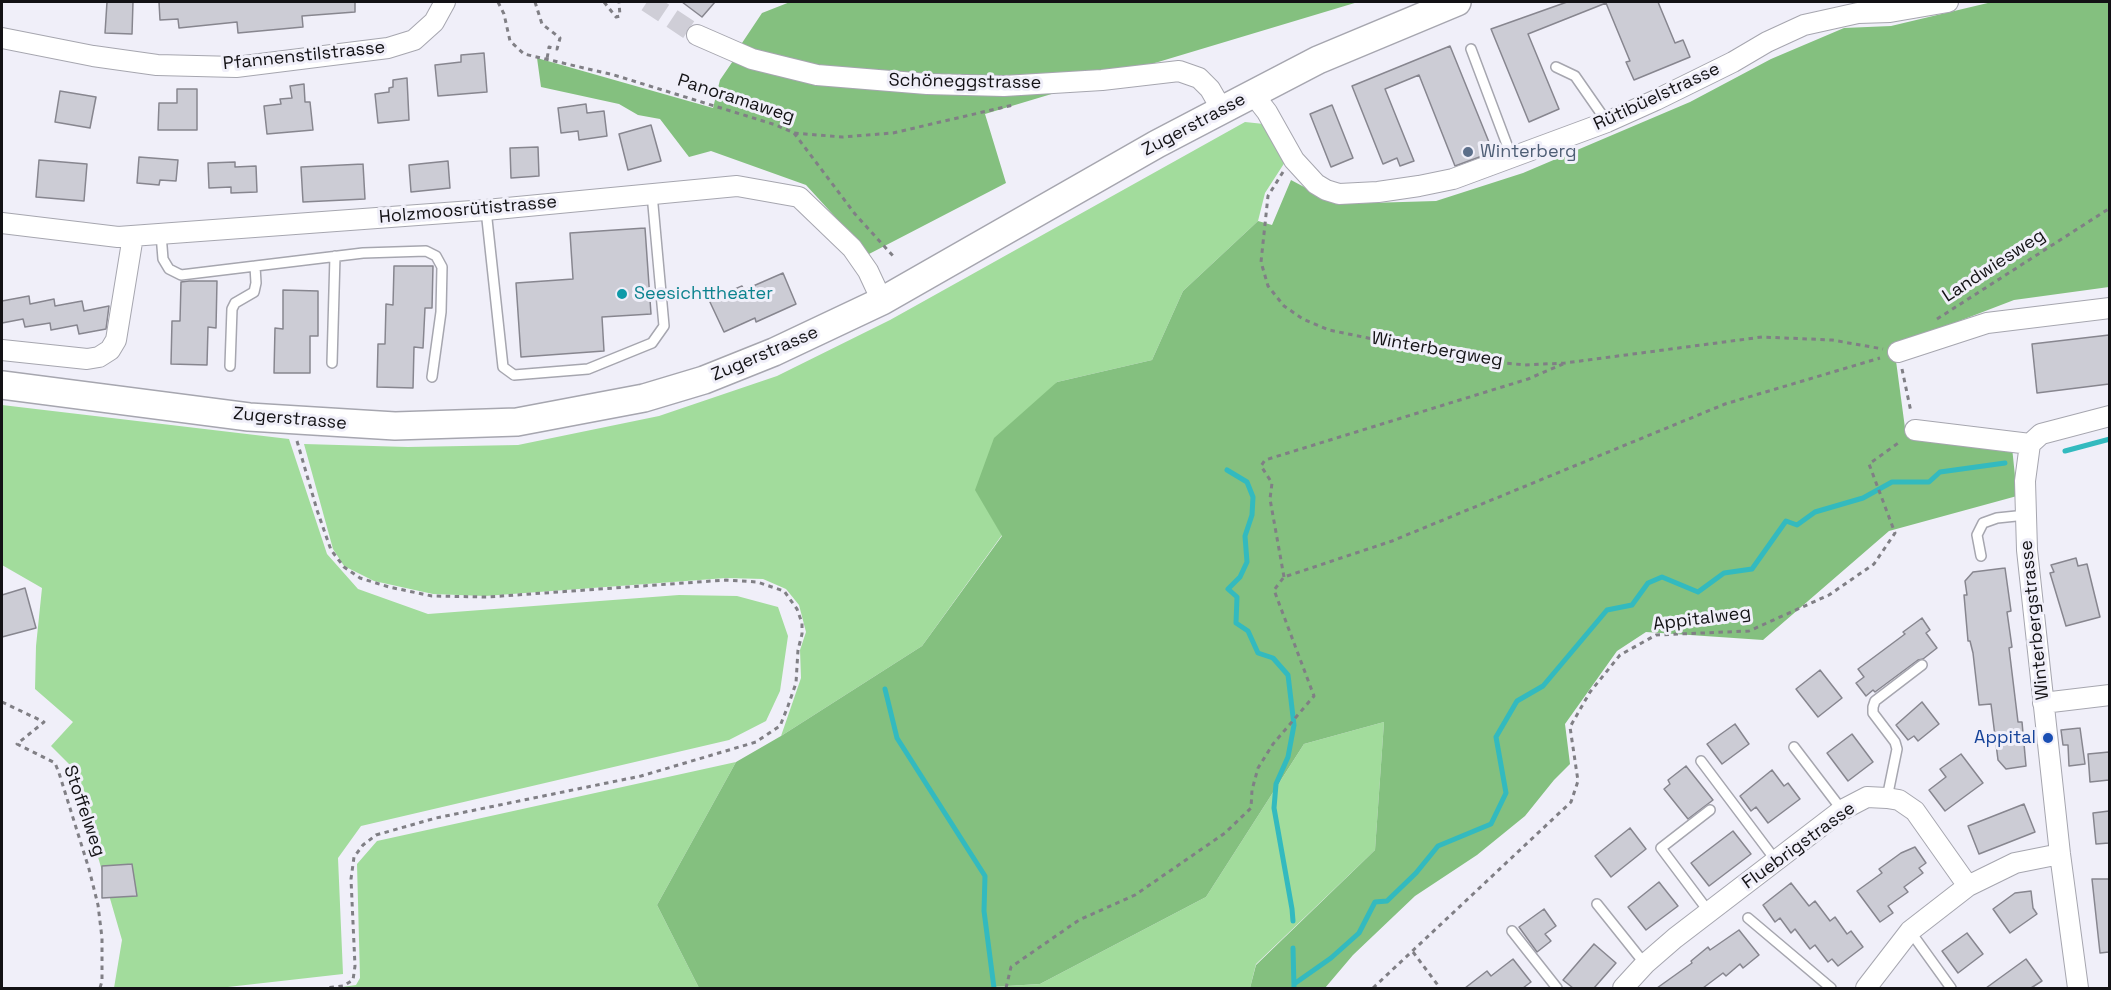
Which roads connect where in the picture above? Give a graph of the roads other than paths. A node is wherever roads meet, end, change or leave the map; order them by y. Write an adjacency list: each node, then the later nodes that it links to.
1 (446, 2): 6 (street, Pfannenstilstrasse)
2 (1457, 2): 9 (main road, Zugerstrasse)
3 (1948, 2): 4 (street, Rütibüelstrasse)
4 (1856, 7): 11 (street, Rütibüelstrasse)
5 (697, 35): 10 (street, Schöneggstrasse)
6 (2, 38)
7 (1471, 50): 12 (lane)
8 (1556, 67): 11 (lane)
9 (1253, 94): 10 (main road, Zugerstrasse); 12 (street, Rütibüelstrasse)
10 (1222, 110): 20 (main road, Zugerstrasse)
11 (1607, 122): 12 (street, Rütibüelstrasse)
12 (1512, 158)
13 (652, 194): 14 (street, Holzmoosrütistrasse); 14 (lane); 20 (street, Holzmoosrütistrasse)
14 (486, 210): 16 (street, Holzmoosrütistrasse)
15 (2, 223): 17 (street, Holzmoosrütistrasse)
16 (161, 234): 17 (street, Holzmoosrütistrasse); 19 (lane)
17 (134, 236): 22 (street)
18 (335, 256): 19 (lane); 24 (lane); 26 (lane)
19 (255, 266): 25 (lane)
20 (882, 301): 27 (main road, Zugerstrasse)
21 (2109, 308): 23 (street)
22 (2, 350)
23 (1898, 352)
24 (332, 363)
25 (230, 366)
26 (432, 377)
27 (2, 385)
28 (2109, 416): 30 (street)
29 (1916, 430): 30 (street)
30 (2030, 444): 31 (street, Winterbergstrasse)
31 (2026, 515): 32 (lane); 35 (street, Winterbergstrasse)
32 (1981, 556)
33 (1922, 665): 38 (lane)
34 (2109, 695): 35 (street)
35 (2043, 703): 41 (street, Winterbergstrasse)
36 (1794, 747): 40 (lane)
37 (1701, 761): 42 (lane)
38 (1887, 798): 40 (street, Fluebrigstrasse); 43 (street)
39 (1710, 810): 45 (lane)
40 (1842, 810): 42 (street, Fluebrigstrasse)
41 (2060, 854): 43 (street); 55 (street, Winterbergstrasse)
42 (1777, 862): 45 (street, Fluebrigstrasse)
43 (1968, 886): 48 (street)
44 (1598, 904): 49 (lane)
45 (1709, 912): 49 (street, Fluebrigstrasse)
46 (1748, 918): 52 (lane)
47 (1512, 931): 50 (lane)
48 (1910, 931): 53 (street); 54 (lane)
49 (1645, 964): 51 (street, Fluebrigstrasse)
50 (1557, 988)
51 (1623, 988)
52 (1831, 988)
53 (1866, 988)
54 (1952, 988)
55 (2078, 988)

